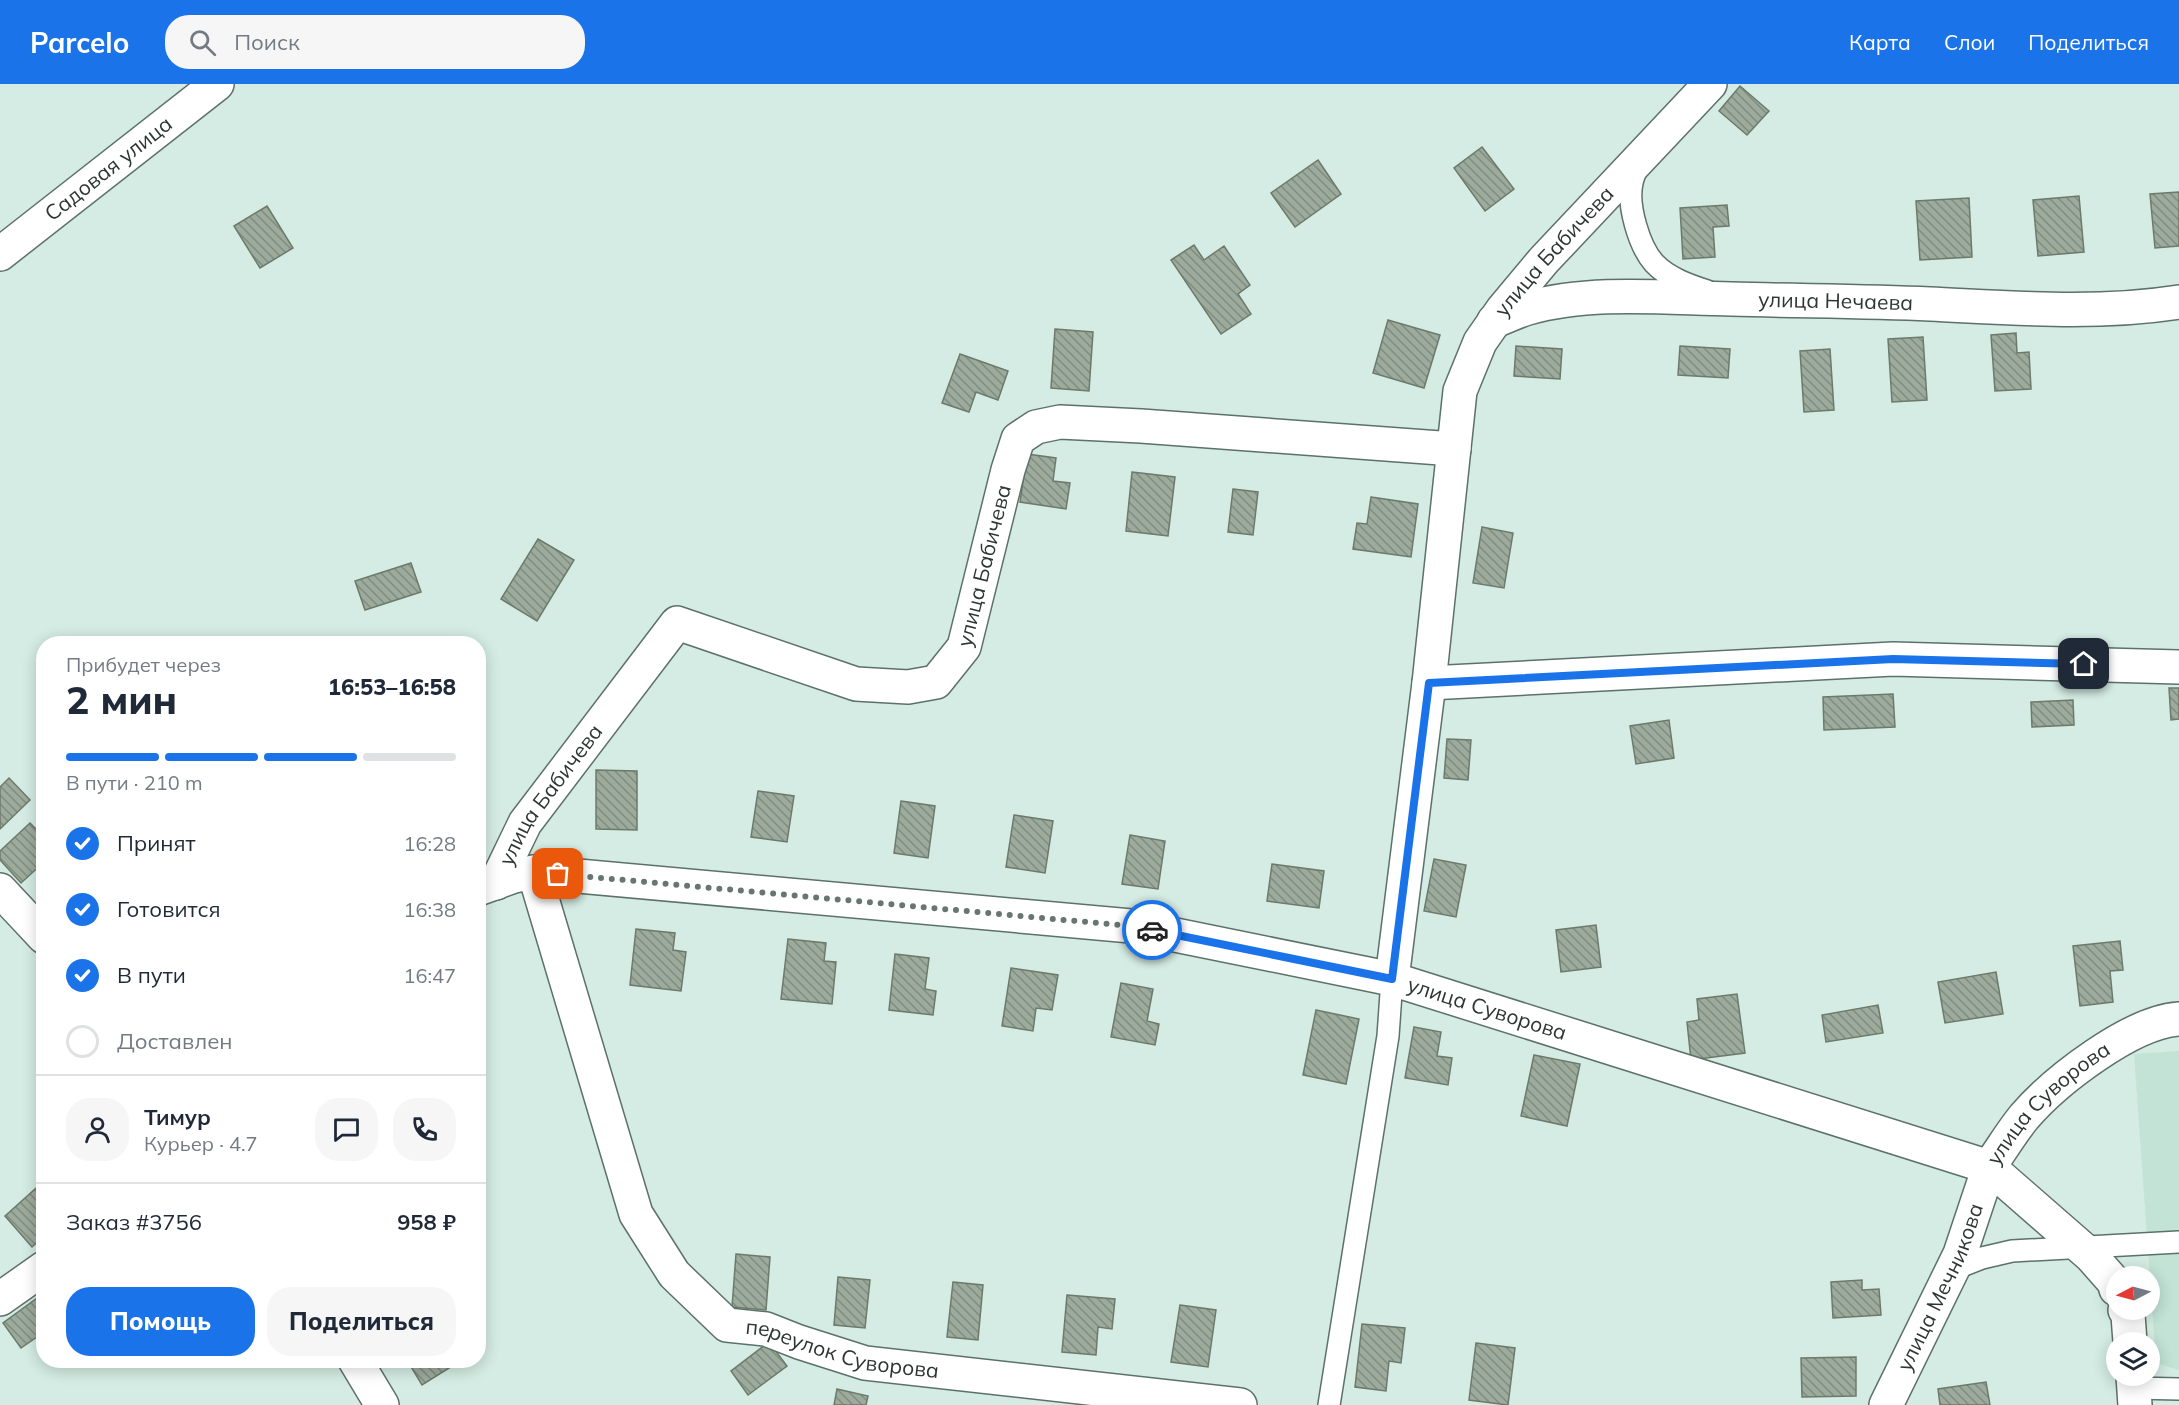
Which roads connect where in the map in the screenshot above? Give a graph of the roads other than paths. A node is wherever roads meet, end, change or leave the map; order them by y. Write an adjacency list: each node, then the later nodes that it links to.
1 (1710, 84): 3 (street, улица Бабичева)
2 (211, 87): 4 (street, Садовая улица)
3 (1641, 158): 5 (lane); 7 (street, улица Бабичева)
4 (0, 254)
5 (1730, 299): 6 (street, улица Нечаева); 7 (street, улица Нечаева)
6 (2179, 302)
7 (1494, 321): 8 (street, улица Бабичева)
8 (1454, 449): 10 (street, улица Бабичева); 12 (street, улица Бабичева)
9 (2179, 667): 10 (street)
10 (1429, 683): 15 (street, улица Бабичева)
11 (534, 872): 12 (street, улица Суворова); 15 (street, улица Суворова); 28 (street, переулок Суворова)
12 (487, 886)
13 (0, 890): 14 (street)
14 (36, 928)
15 (1392, 979): 17 (street, улица Суворова); 29 (lane)
16 (2179, 1019): 17 (street, улица Суворова)
17 (1989, 1167): 19 (street); 20 (street, улица Мечникова)
18 (2179, 1242): 19 (lane)
19 (2080, 1246): 20 (lane); 21 (street)
20 (1954, 1269): 30 (street, улица Мечникова)
21 (2106, 1273)
22 (36, 1274): 23 (street)
23 (0, 1299)
24 (360, 1368): 27 (street)
25 (2179, 1389): 26 (lane)
26 (2134, 1390)
27 (382, 1405)
28 (1240, 1405)
29 (1329, 1405)
30 (1886, 1405)

